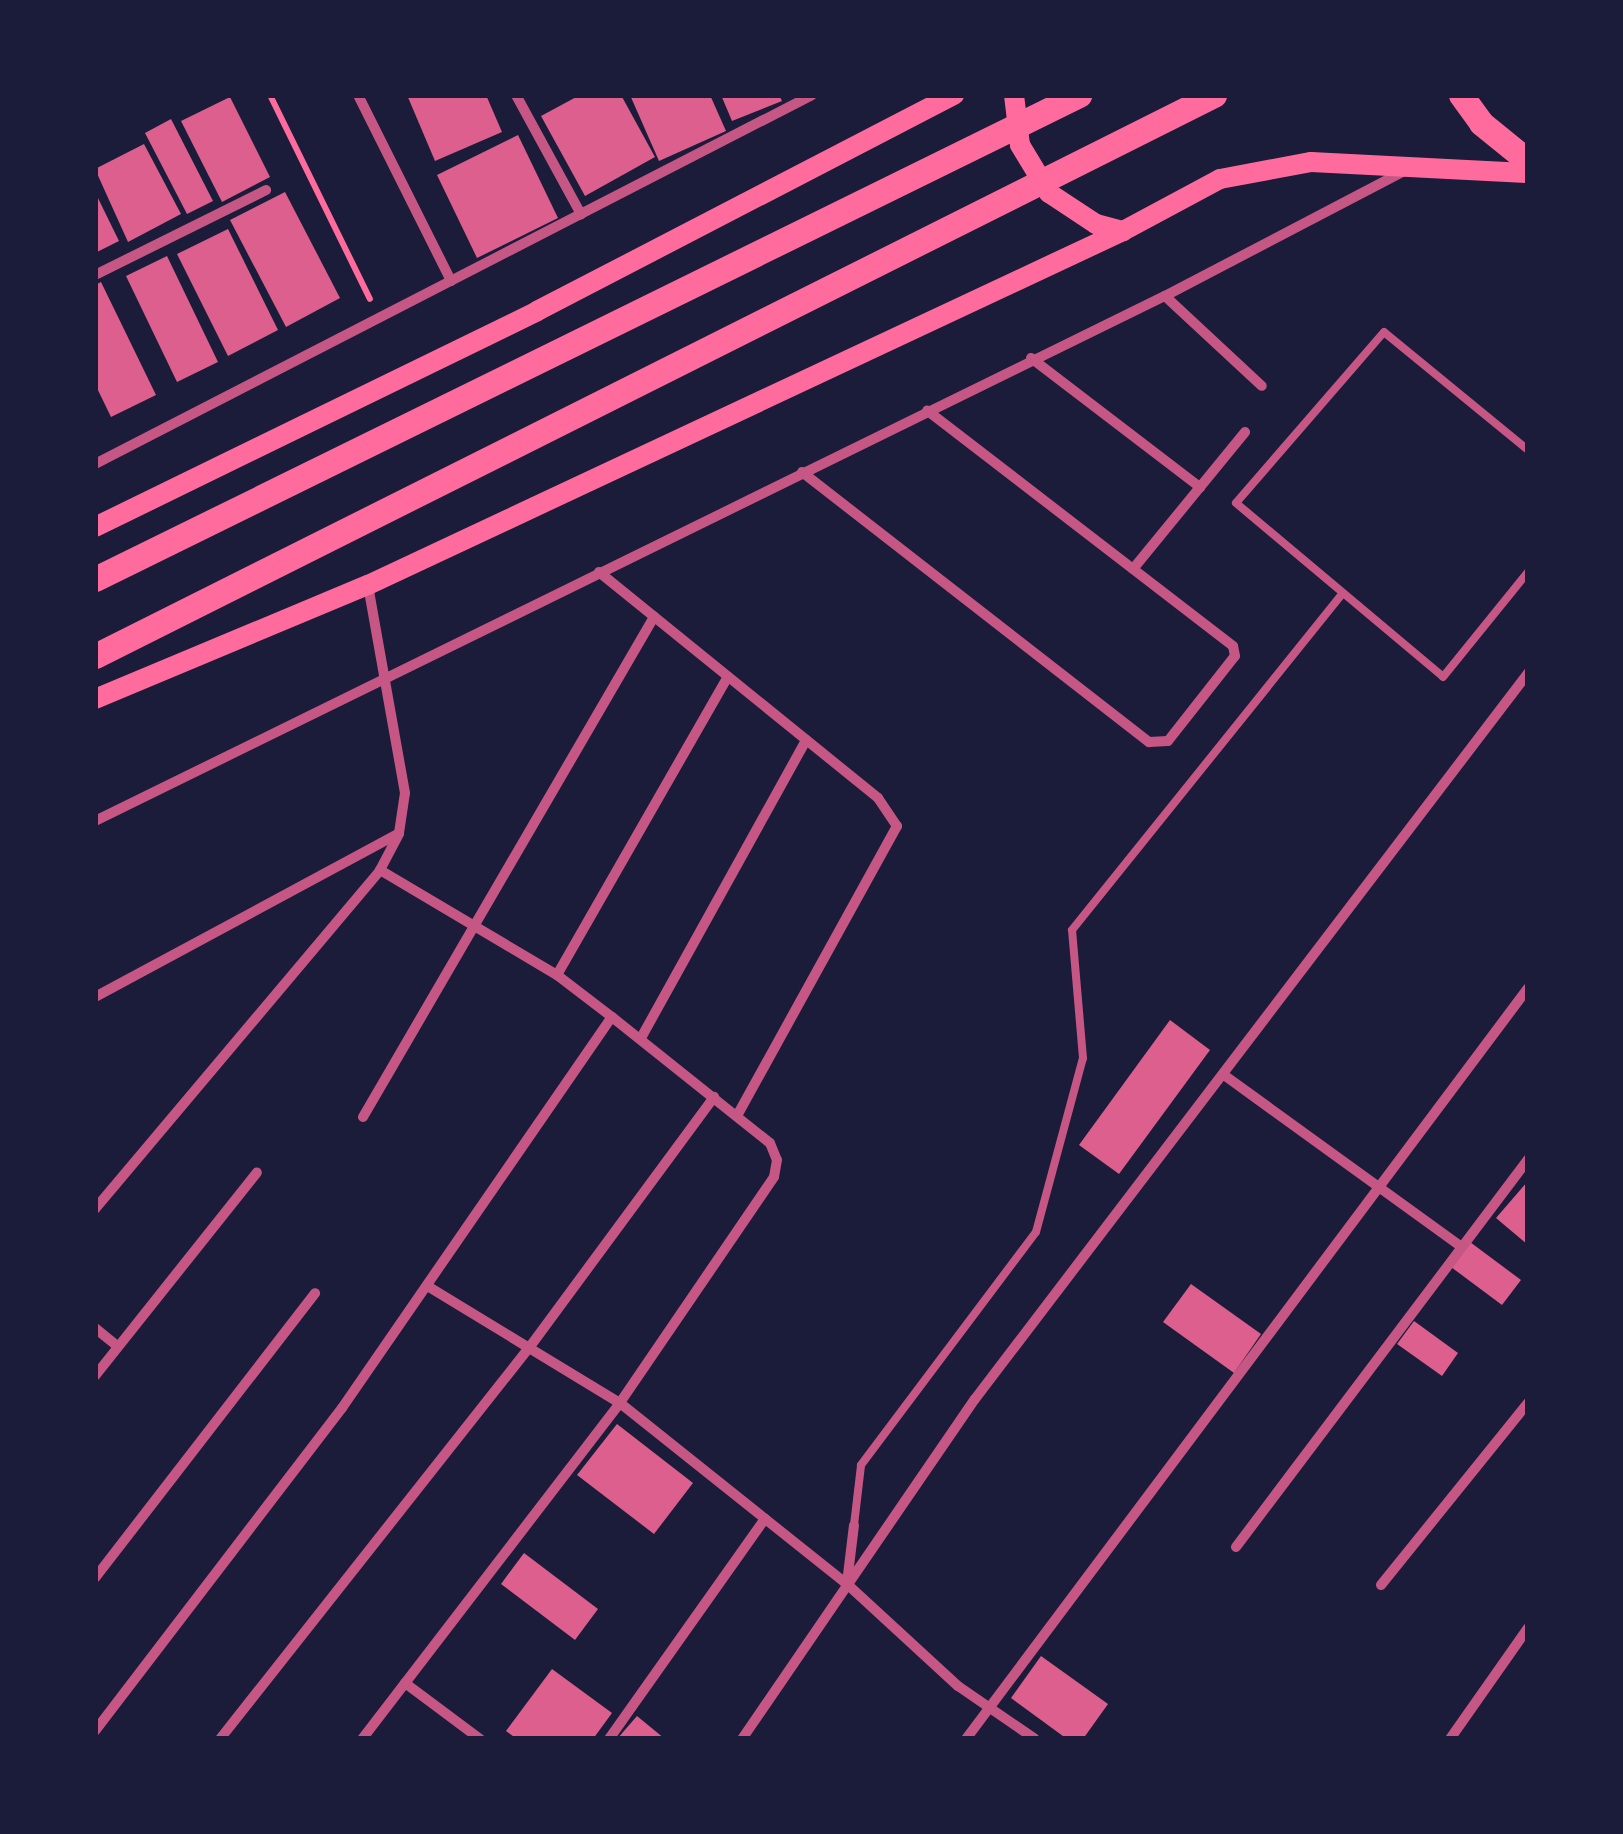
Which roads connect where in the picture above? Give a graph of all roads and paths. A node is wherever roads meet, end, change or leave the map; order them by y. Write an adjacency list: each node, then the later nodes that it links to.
1 (270, 95): 19 (path)
2 (358, 95): 17 (street)
3 (516, 95): 14 (street)
4 (812, 95): 14 (street)
5 (954, 95): 28 (main road)
6 (1014, 95): 15 (main road)
7 (1079, 95): 32 (main road)
8 (1214, 95): 36 (main road)
9 (1460, 95): 10 (main road)
10 (1528, 161)
11 (1410, 168): 12 (main road); 15 (main road); 18 (street)
12 (1528, 173)
13 (266, 190): 16 (street)
14 (581, 214): 17 (street)
15 (1123, 231): 33 (main road)
16 (95, 274)
17 (451, 281): 19 (street)
18 (1165, 296): 20 (street); 21 (street)
19 (379, 318): 25 (street)
20 (1030, 358): 22 (street); 27 (street)
21 (1262, 386)
22 (927, 410): 26 (street); 29 (street)
23 (1245, 432): 27 (street)
24 (1528, 450): 34 (lane)
25 (95, 464)
26 (802, 472): 29 (street); 30 (street)
27 (1200, 488): 29 (street)
28 (95, 527)
29 (1134, 569)
30 (599, 572): 35 (street); 39 (street)
31 (1528, 572): 34 (lane)
32 (95, 579)
33 (368, 585): 39 (street); 40 (main road)
34 (1342, 594): 69 (lane)
35 (654, 616): 38 (street); 45 (street)
36 (107, 651)
37 (1528, 673): 51 (street)
38 (728, 676): 41 (street); 46 (street)
39 (383, 680): 42 (street); 43 (street)
40 (95, 699)
41 (806, 740): 50 (street); 53 (street)
42 (95, 821)
43 (399, 833): 44 (street); 48 (street)
44 (380, 870): 45 (street); 58 (street)
45 (476, 929): 46 (street); 54 (street)
46 (557, 975): 49 (street)
47 (1528, 988): 57 (street)
48 (95, 997)
49 (612, 1017): 50 (street); 60 (street)
50 (641, 1038): 52 (street)
51 (1224, 1076): 57 (street); 72 (street)
52 (714, 1096): 53 (street); 64 (street)
53 (737, 1116): 66 (street)
54 (364, 1117)
55 (1528, 1159): 59 (street)
56 (257, 1172): 63 (street)
57 (1380, 1185): 59 (street); 76 (street)
58 (95, 1209)
59 (1459, 1245): 70 (street)
60 (429, 1287): 64 (street); 77 (street)
61 (314, 1294): 71 (street)
62 (95, 1328): 63 (street)
63 (117, 1346): 65 (street)
64 (529, 1348): 66 (street); 78 (street)
65 (95, 1376)
66 (620, 1403): 68 (street); 75 (street)
67 (1528, 1404): 73 (street)
68 (765, 1518): 72 (street); 81 (street)
69 (854, 1524): 72 (street)
70 (1236, 1547)
71 (95, 1578)
72 (847, 1584): 76 (street); 82 (street)
73 (1381, 1585)
74 (1528, 1628): 85 (street)
75 (406, 1683): 79 (street); 80 (street)
76 (990, 1708): 83 (street); 84 (street)
77 (95, 1731)
78 (220, 1739)
79 (362, 1739)
80 (480, 1739)
81 (609, 1739)
82 (742, 1739)
83 (966, 1739)
84 (1035, 1739)
85 (1450, 1739)

